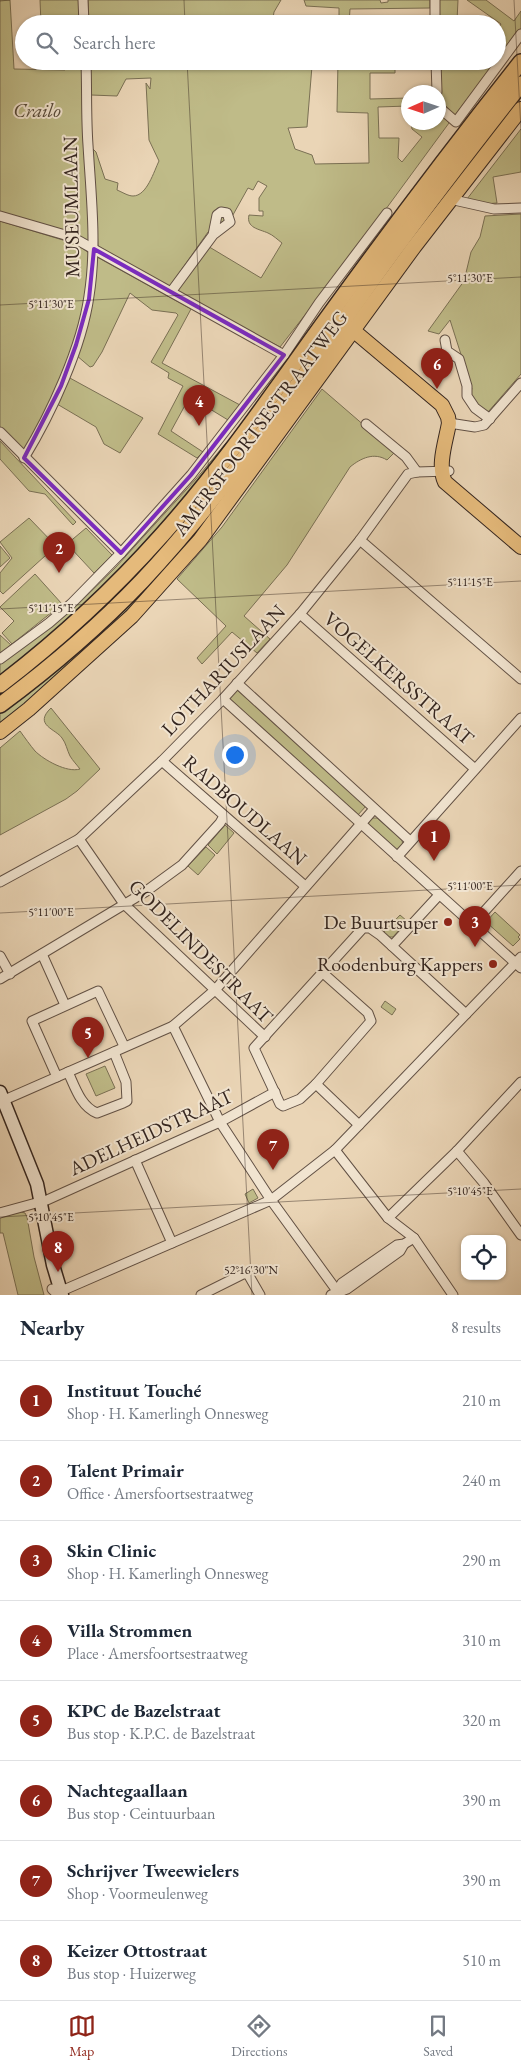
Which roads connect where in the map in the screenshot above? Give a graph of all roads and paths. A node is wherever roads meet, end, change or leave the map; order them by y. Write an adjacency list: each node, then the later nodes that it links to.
1 (83, 0): 3 (street)
2 (435, 0): 4 (street)
3 (84, 15)
4 (436, 15)
5 (521, 34): 6 (street)
6 (506, 54)
7 (521, 62): 40 (highway)
8 (86, 70): 20 (street, MUSEUMLAAN)
9 (436, 70): 12 (street)
10 (494, 70): 14 (street)
11 (521, 84): 42 (highway)
12 (437, 85)
13 (521, 109): 15 (main road, AMERSFOORTSESTRAATWEG)
14 (446, 113)
15 (451, 198): 16 (street); 22 (main road, AMERSFOORTSESTRAATWEG)
16 (521, 208)
17 (387, 213): 24 (street, AMERSFOORTSESTRAATWEG)
18 (0, 216): 20 (street)
19 (213, 235): 21 (street)
20 (94, 249): 21 (street); 30 (street, MUSEUMLAAN)
21 (171, 292): 24 (street)
22 (356, 328): 28 (main road); 44 (main road, AMERSFOORTSESTRAATWEG)
23 (444, 340): 26 (street)
24 (284, 355): 35 (street, AMERSFOORTSESTRAATWEG)
25 (520, 387): 26 (street)
26 (490, 419): 28 (street)
27 (366, 424): 32 (street)
28 (454, 424): 31 (main road)
29 (0, 432): 30 (street)
30 (24, 458): 35 (street)
31 (445, 471): 32 (street); 34 (main road)
32 (417, 472): 33 (street, LOTHARIUSLAAN)
33 (360, 540): 36 (street, LOTHARIUSLAAN); 38 (street)
34 (521, 547)
35 (121, 553): 37 (street, AMERSFOORTSESTRAATWEG)
36 (300, 614): 39 (street, LOTHARIUSLAAN); 46 (street, VOGELKERSSTRAAT)
37 (0, 659)
38 (521, 679)
39 (237, 683): 41 (street, LOTHARIUSLAAN); 47 (street)
40 (0, 685)
41 (224, 699): 45 (street, LOTHARIUSLAAN); 49 (street)
42 (0, 704)
43 (521, 718): 46 (street)
44 (0, 732)
45 (162, 760): 48 (street, RADBOUDLAAN); 50 (street, LOTHARIUSLAAN)
46 (475, 769): 51 (street)
47 (374, 809): 49 (street); 51 (street)
48 (224, 816): 55 (street, RADBOUDLAAN); 57 (street)
49 (361, 824): 52 (street); 55 (street)
50 (80, 839): 54 (street, LOTHARIUSLAAN); 57 (street, GODELINDESTRAAT)
51 (410, 841): 52 (street)
52 (397, 857): 56 (street)
53 (521, 871): 58 (street)
54 (0, 882)
55 (305, 886): 66 (street)
56 (439, 895): 58 (street); 59 (street)
57 (124, 904): 60 (street); 66 (street, GODELINDESTRAAT)
58 (473, 924): 62 (street)
59 (392, 946): 63 (street); 68 (street)
60 (42, 954): 64 (street); 67 (street)
61 (0, 956): 64 (street)
62 (519, 963): 68 (street)
63 (323, 973): 70 (street); 75 (street)
64 (10, 974): 65 (street)
65 (0, 979)
66 (214, 990): 69 (street); 70 (street, GODELINDESTRAAT)
67 (65, 1005): 71 (street); 74 (street)
68 (466, 1014): 80 (street)
69 (173, 1026): 71 (street); 79 (street)
70 (265, 1037): 77 (street, GODELINDESTRAAT)
71 (124, 1046): 72 (street)
72 (114, 1052): 73 (street); 73 (street)
73 (68, 1072): 74 (street)
74 (57, 1077): 78 (street)
75 (316, 1084): 77 (street, GODELINDESTRAAT); 80 (street)
76 (520, 1086): 82 (street)
77 (275, 1092): 79 (street, ADELHEIDSTRAAT)
78 (1, 1100): 85 (main road)
79 (220, 1122): 83 (street, ADELHEIDSTRAAT); 84 (street)
80 (359, 1125): 81 (street)
81 (334, 1150): 84 (street); 87 (street)
82 (457, 1151): 87 (street); 88 (street)
83 (135, 1160): 85 (street, ADELHEIDSTRAAT); 90 (street)
84 (270, 1200): 90 (street); 92 (street)
85 (38, 1203): 86 (street, ADELHEIDSTRAAT); 91 (main road)
86 (0, 1213)
87 (388, 1218): 89 (street)
88 (521, 1235)
89 (414, 1238): 92 (street); 95 (street)
90 (172, 1243): 91 (street)
91 (57, 1292)
92 (336, 1294)
93 (201, 1295): 94 (street)
94 (260, 1295)
95 (453, 1295)

